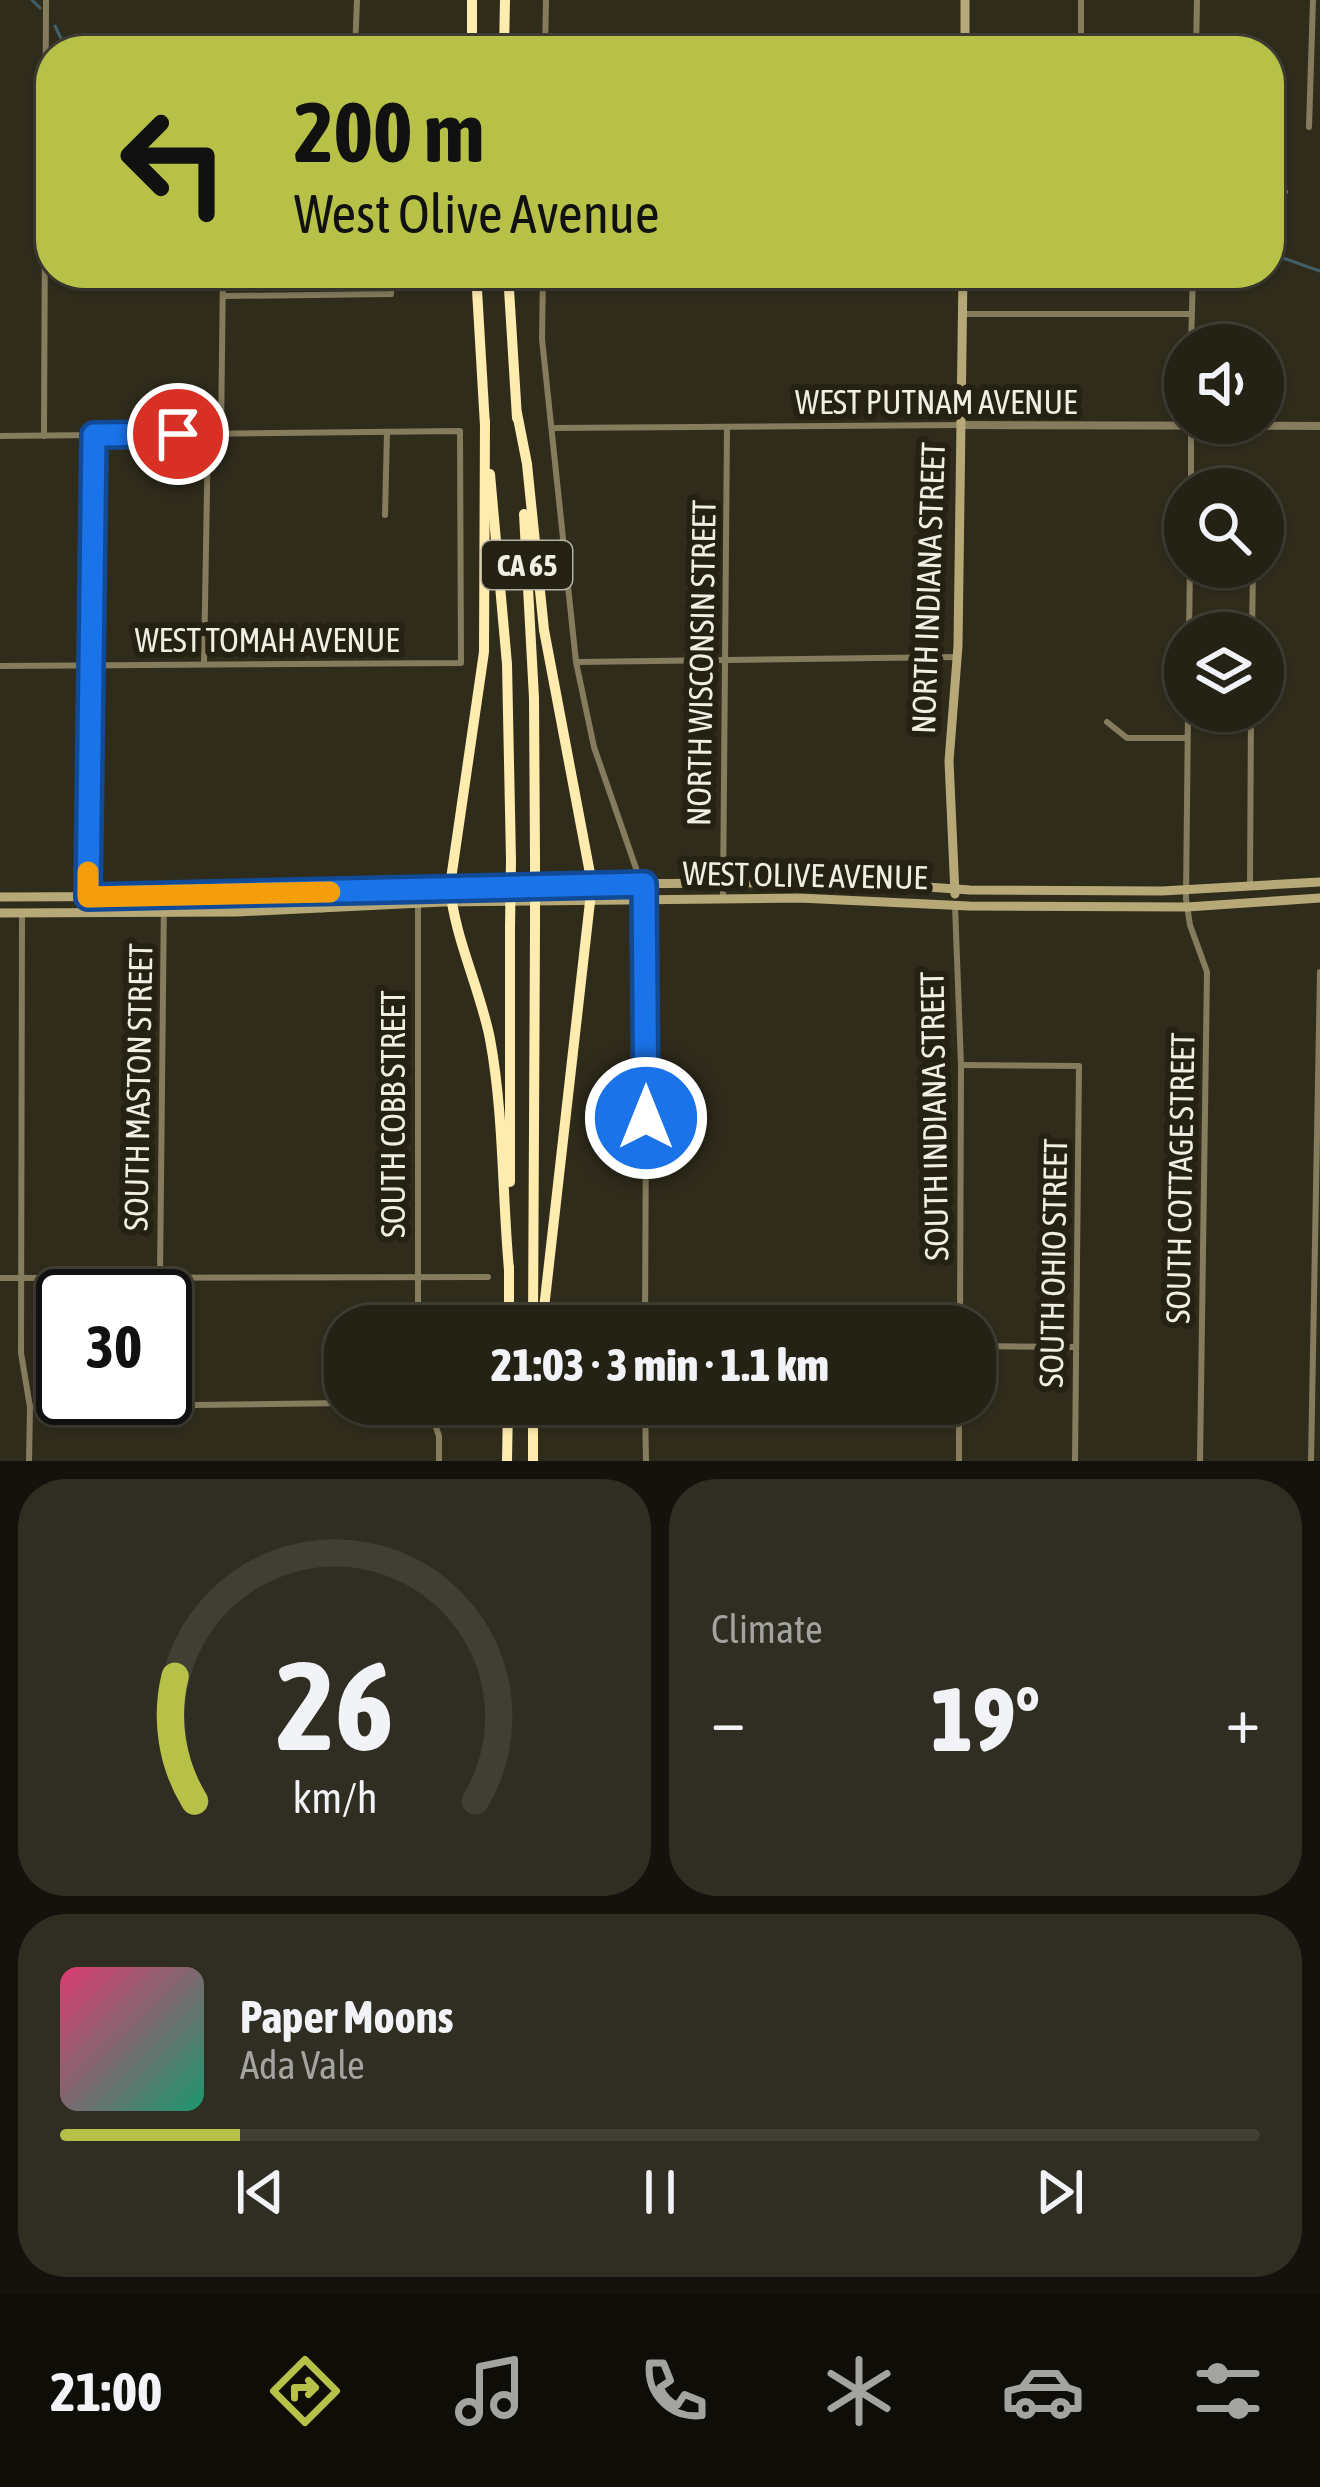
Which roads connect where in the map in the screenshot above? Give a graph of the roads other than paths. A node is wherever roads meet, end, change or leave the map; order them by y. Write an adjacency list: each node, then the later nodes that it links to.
1 (46, 0): 10 (street)
2 (357, 0): 11 (street)
3 (472, 0): 12 (highway)
4 (505, 0): 13 (highway)
5 (545, 0): 14 (street)
6 (965, 0): 15 (main road)
7 (1081, 0): 16 (street)
8 (1197, 0): 17 (street)
9 (1312, 0): 18 (street)
10 (46, 36)
11 (356, 36)
12 (472, 36)
13 (504, 36)
14 (545, 36)
15 (964, 36)
16 (1081, 36)
17 (1196, 36)
18 (1309, 127)
19 (45, 288): 44 (street)
20 (223, 288): 27 (street)
21 (392, 288): 27 (street)
22 (477, 288): 32 (highway, CA 65)
23 (509, 288): 31 (highway, CA 65)
24 (543, 288): 37 (street)
25 (963, 288): 28 (main road, NORTH INDIANA STREET)
26 (1192, 288): 29 (street)
27 (223, 296): 39 (street)
28 (962, 314): 29 (street); 34 (main road, NORTH INDIANA STREET)
29 (1191, 314): 30 (street)
30 (1191, 324)
31 (517, 413): 58 (highway); 91 (highway, CA 65, bridge)
32 (485, 421): 60 (highway); 82 (highway, CA 65, bridge)
33 (1164, 424): 34 (street, WEST PUTNAM AVENUE)
34 (961, 425): 38 (street, WEST PUTNAM AVENUE); 46 (main road, NORTH INDIANA STREET)
35 (1284, 425): 36 (street, WEST PUTNAM AVENUE)
36 (1320, 426)
37 (552, 428): 38 (street, WEST PUTNAM AVENUE); 48 (street)
38 (727, 428): 47 (street, NORTH WISCONSIN STREET)
39 (221, 432): 40 (street); 41 (street)
40 (387, 432): 45 (street); 49 (street, WEST TOMAH AVENUE)
41 (208, 433): 42 (street); 49 (street)
42 (94, 435): 44 (street); 50 (street)
43 (0, 436): 44 (street)
44 (44, 436)
45 (385, 515)
46 (957, 657): 47 (street); 61 (main road, NORTH INDIANA STREET)
47 (725, 659): 48 (street); 57 (street, NORTH WISCONSIN STREET)
48 (576, 662): 63 (street)
49 (204, 663): 50 (street, WEST TOMAH AVENUE)
50 (90, 664): 51 (street, WEST TOMAH AVENUE); 65 (street)
51 (0, 666)
52 (1107, 722): 55 (street)
53 (1187, 732): 55 (street, SOUTH COTTAGE STREET)
54 (1251, 732): 59 (street)
55 (1187, 738): 67 (street, SOUTH COTTAGE STREET)
56 (1320, 882): 59 (main road, WEST OLIVE AVENUE)
57 (723, 883): 61 (main road, WEST OLIVE AVENUE); 63 (main road, WEST OLIVE AVENUE); 69 (street, NORTH WISCONSIN STREET)
58 (592, 884): 60 (main road, WEST OLIVE AVENUE); 63 (main road, WEST OLIVE AVENUE); 70 (highway)
59 (1250, 885): 67 (main road, WEST OLIVE AVENUE)
60 (451, 886): 62 (main road, WEST OLIVE AVENUE); 72 (highway)
61 (955, 889): 67 (main road, WEST OLIVE AVENUE); 73 (main road, NORTH INDIANA STREET)
62 (360, 890): 66 (main road, WEST OLIVE AVENUE); 74 (main road)
63 (646, 892): 69 (main road, WEST OLIVE AVENUE); 70 (main road, WEST OLIVE AVENUE); 93 (street)
64 (0, 897): 65 (main road, WEST OLIVE AVENUE)
65 (88, 897): 66 (main road, WEST OLIVE AVENUE); 75 (street)
66 (164, 897): 76 (street, SOUTH MASTON STREET)
67 (1186, 898): 68 (main road, WEST OLIVE AVENUE); 73 (main road, WEST OLIVE AVENUE); 111 (street, SOUTH COTTAGE STREET)
68 (1320, 898)
69 (723, 899): 73 (main road, WEST OLIVE AVENUE)
70 (592, 901): 72 (main road, WEST OLIVE AVENUE); 92 (highway)
71 (418, 902): 72 (main road, WEST OLIVE AVENUE); 74 (main road, WEST OLIVE AVENUE); 83 (street, SOUTH COBB STREET)
72 (452, 902): 82 (highway)
73 (955, 905): 80 (street, SOUTH INDIANA STREET)
74 (322, 908): 76 (main road, WEST OLIVE AVENUE)
75 (88, 912): 76 (main road, WEST OLIVE AVENUE); 78 (main road, WEST OLIVE AVENUE)
76 (164, 912): 81 (street, SOUTH MASTON STREET)
77 (0, 913): 78 (main road, WEST OLIVE AVENUE)
78 (22, 913): 84 (street)
79 (1320, 973): 112 (street)
80 (961, 1065): 94 (street, SOUTH INDIANA STREET); 96 (street, SOUTH OHIO STREET)
81 (160, 1269)
82 (509, 1270): 90 (highway, CA 65)
83 (418, 1274): 86 (street); 88 (street); 89 (street, SOUTH COBB STREET)
84 (21, 1276): 85 (street); 87 (street); 98 (street)
85 (36, 1276)
86 (488, 1276)
87 (0, 1278)
88 (192, 1278)
89 (418, 1305)
90 (509, 1305)
91 (537, 1305)
92 (540, 1305)
93 (645, 1305)
94 (960, 1305)
95 (996, 1346): 96 (street)
96 (1076, 1346): 110 (street, SOUTH OHIO STREET)
97 (324, 1403): 98 (street)
98 (30, 1407): 104 (street)
99 (435, 1425): 105 (street)
100 (508, 1425): 106 (highway)
101 (533, 1425): 107 (highway)
102 (646, 1425): 108 (street)
103 (959, 1425): 109 (street)
104 (29, 1461)
105 (439, 1461)
106 (508, 1461)
107 (533, 1461)
108 (646, 1461)
109 (959, 1461)
110 (1075, 1461)
111 (1200, 1461)
112 (1311, 1461)

